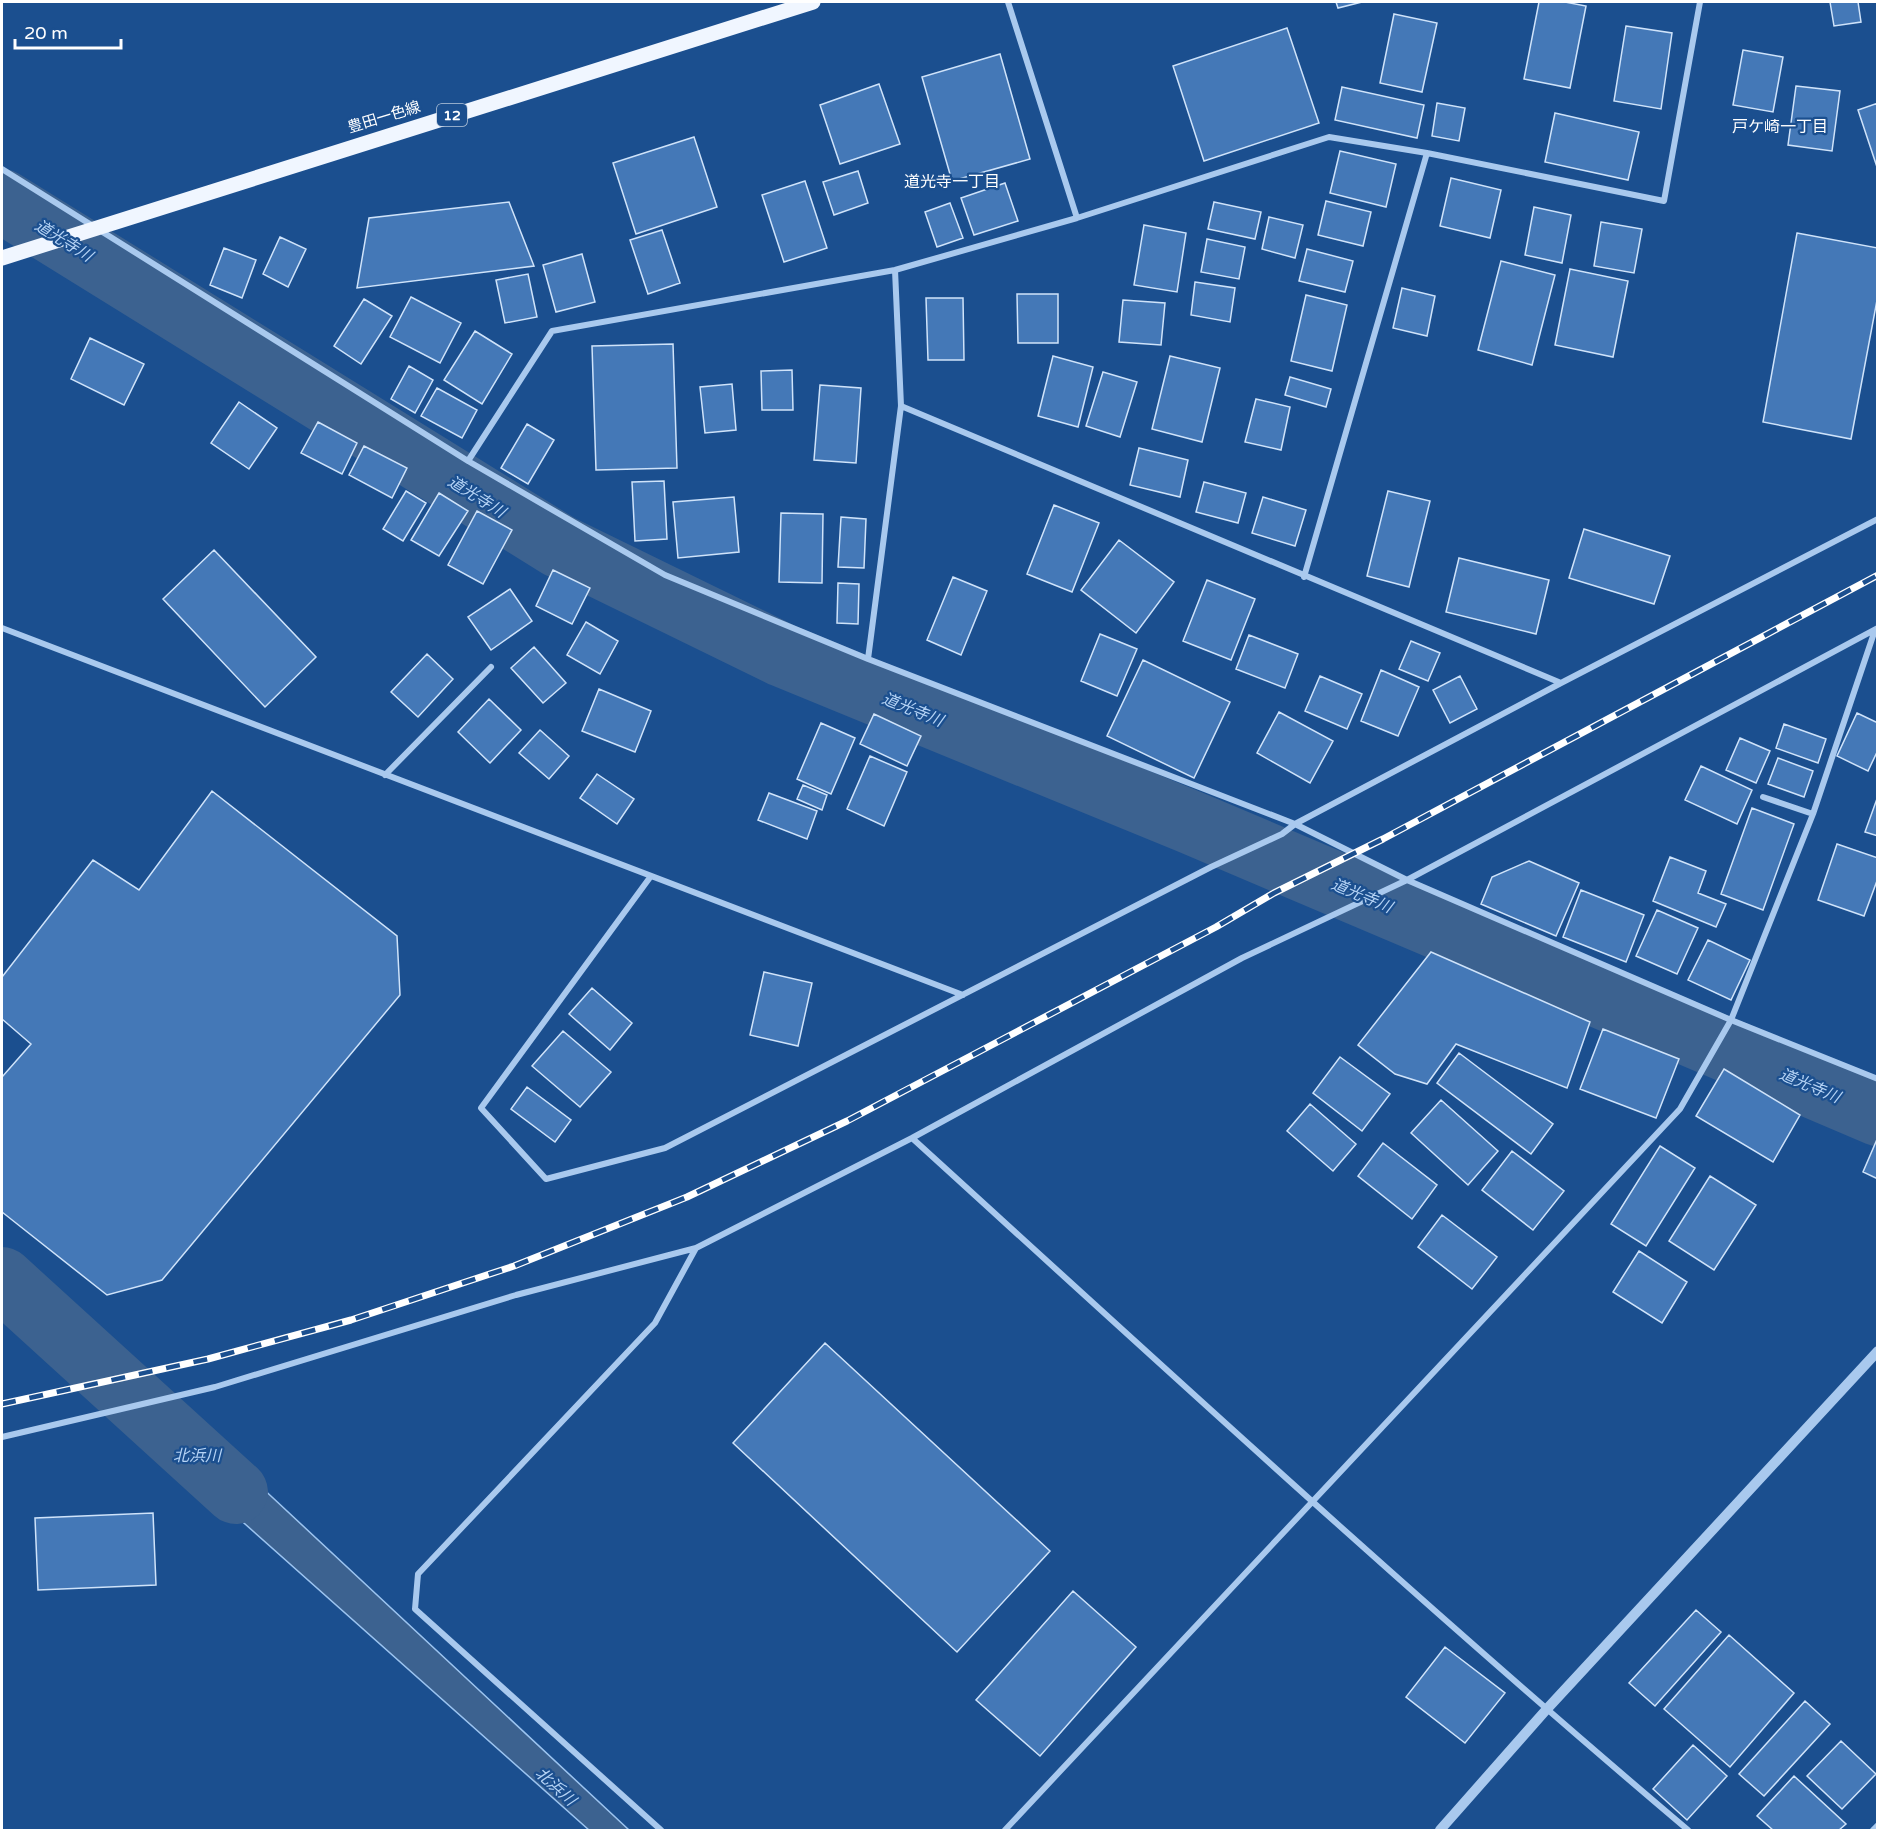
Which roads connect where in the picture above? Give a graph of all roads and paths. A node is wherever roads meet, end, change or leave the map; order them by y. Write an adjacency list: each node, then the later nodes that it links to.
1 (810, 2): 7 (main road, 豊田一色線 / 12)
2 (1008, 2): 6 (street)
3 (1700, 2): 4 (street)
4 (1426, 153): 6 (street); 13 (street)
5 (2, 169): 7 (street)
6 (1077, 218): 9 (street)
7 (92, 228): 8 (main road, 豊田一色線 / 12); 11 (street)
8 (2, 258)
9 (895, 270): 10 (street); 11 (street)
10 (901, 406): 13 (street); 16 (street)
11 (468, 461): 16 (street)
12 (1878, 519): 18 (street)
13 (1304, 577): 18 (street)
14 (2, 628): 19 (street)
15 (1876, 628): 21 (street); 24 (street)
16 (868, 659): 22 (street)
17 (491, 667): 19 (street)
18 (1561, 683): 22 (street)
19 (385, 775): 23 (street)
20 (1762, 797): 21 (street)
21 (1813, 814): 26 (street)
22 (1295, 824): 24 (street); 25 (street)
23 (651, 876): 25 (street); 25 (street)
24 (1406, 880): 26 (street); 28 (street)
25 (963, 995)
26 (1730, 1021): 27 (street); 32 (street)
27 (1878, 1079)
28 (912, 1138): 29 (street); 32 (street)
29 (696, 1248): 31 (street); 35 (street)
30 (1878, 1351): 33 (street)
31 (2, 1437)
32 (1312, 1502): 33 (street); 36 (street)
33 (1546, 1710): 37 (street); 38 (street)
34 (1878, 1825): 39 (street)
35 (661, 1830)
36 (1005, 1830)
37 (1440, 1830)
38 (1688, 1830)
39 (1873, 1830)

